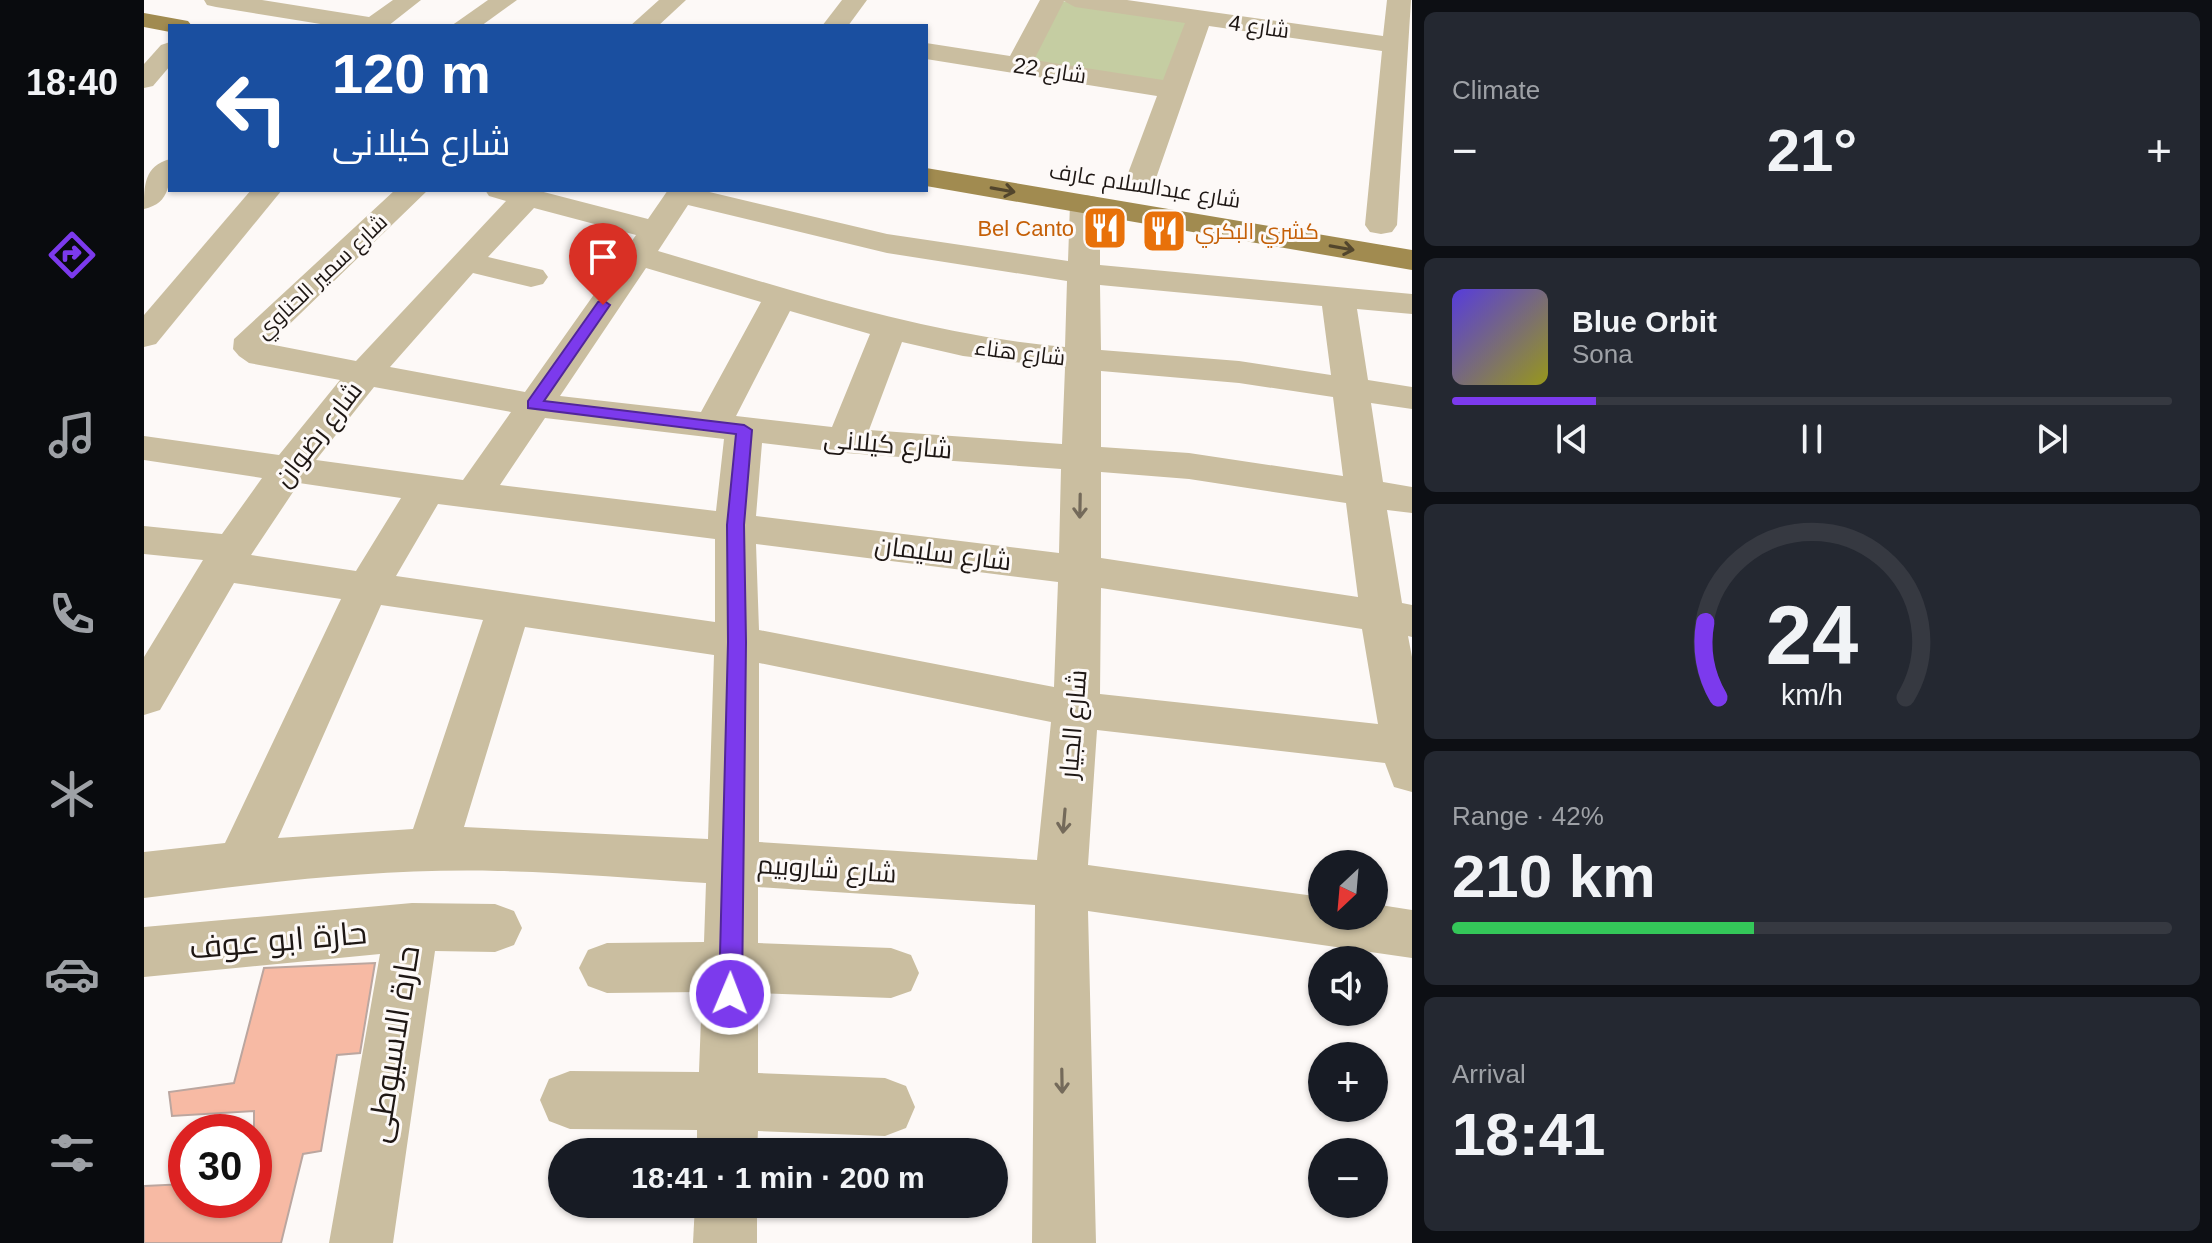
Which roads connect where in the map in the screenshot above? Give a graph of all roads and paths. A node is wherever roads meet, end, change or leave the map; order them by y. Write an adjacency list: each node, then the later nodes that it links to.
1 (216, 0): 9 (street)
2 (505, 0): 16 (street)
3 (674, 0): 17 (street)
4 (855, 0): 18 (street)
5 (1052, 0): 24 (street)
6 (1075, 0): 10 (street, شارع 4)
7 (1399, 0): 19 (street)
8 (402, 1): 15 (street)
9 (265, 4): 13 (street); 14 (street)
10 (1199, 18): 19 (street, شارع 4); 27 (street)
11 (144, 20): 12 (main road)
12 (168, 24)
13 (233, 24)
14 (363, 24)
15 (375, 24)
16 (467, 24)
17 (645, 24)
18 (837, 24)
19 (1401, 37): 26 (street)
20 (144, 43): 21 (main road)
21 (168, 49)
22 (168, 51): 25 (street)
23 (928, 51): 24 (street, شارع 22)
24 (1018, 65): 27 (street, شارع 22)
25 (146, 76)
26 (1402, 83): 28 (street)
27 (1173, 90): 32 (street)
28 (1400, 139): 41 (street)
29 (928, 149): 33 (main road, شارع عبدالسلام عارف)
30 (168, 170): 39 (street)
31 (928, 177): 33 (main road, شارع عبدالسلام عارف, one-way to 33)
32 (1139, 184): 33 (main road, شارع عبدالسلام عارف); 34 (main road, شارع عبدالسلام عارف)
33 (1095, 187): 44 (main road, شارع عبدالسلام عارف, one-way to 44); 46 (street, شارع الجيار)
34 (1169, 189)
35 (265, 192): 54 (street)
36 (411, 192): 56 (street, شارع سمير الحناوي)
37 (681, 192): 43 (street); 46 (street)
38 (514, 193): 43 (street, شارع هناء); 45 (street, شارع رضوان)
39 (144, 200)
40 (1351, 219): 41 (main road)
41 (1381, 225): 42 (main road)
42 (1412, 230)
43 (646, 242): 48 (street, شارع هناء); 59 (street)
44 (1412, 260)
45 (466, 262): 47 (street); 51 (street, شارع رضوان)
46 (1084, 273): 49 (street); 55 (street, شارع الجيار)
47 (531, 277)
48 (780, 297): 53 (street, شارع هناء); 60 (street)
49 (1338, 297): 50 (street); 57 (street)
50 (1412, 304)
51 (412, 320): 52 (street); 56 (street, شارع رضوان)
52 (454, 327)
53 (889, 329): 55 (street, شارع هناء); 61 (street)
54 (144, 337)
55 (1083, 359): 57 (street, شارع هناء); 63 (street, شارع الجيار)
56 (366, 374): 59 (street, شارع كيلانى); 64 (street, شارع رضوان)
57 (1351, 389): 58 (street, شارع هناء); 66 (street)
58 (1412, 398)
59 (534, 405): 60 (street, شارع كيلانى); 67 (street)
60 (728, 428): 61 (street, شارع كيلانى); 69 (street)
61 (846, 441): 63 (street, شارع كيلانى)
62 (144, 448): 64 (street, شارع سليمان)
63 (1081, 459): 66 (street, شارع كيلانى); 72 (street, شارع الجيار, one-way to 72)
64 (288, 470): 65 (street, شارع سليمان); 71 (street, شارع رضوان)
65 (427, 489): 67 (street, شارع سليمان); 73 (street)
66 (1365, 493): 68 (street, شارع كيلانى); 75 (street)
67 (473, 495): 69 (street, شارع سليمان)
68 (1412, 500)
69 (735, 525): 72 (street, شارع سليمان); 76 (street)
70 (144, 540): 71 (street)
71 (227, 557): 73 (street); 77 (street, شارع رضوان)
72 (1080, 570): 75 (street, شارع سليمان); 78 (street, شارع الجيار)
73 (368, 587): 74 (street); 82 (street)
74 (509, 608): 76 (street); 80 (street)
75 (1397, 619): 79 (street)
76 (737, 642): 78 (street); 81 (street)
77 (144, 697)
78 (1075, 709): 79 (street); 84 (street, شارع الجيار, one-way to 84)
79 (1410, 757)
80 (432, 848): 81 (street, شارع شاروبيم); 82 (street, شارع شاروبيم)
81 (733, 863): 84 (street, شارع شاروبيم); 89 (street)
82 (241, 864): 83 (street, شارع شاروبيم)
83 (144, 875)
84 (1061, 885): 87 (street, شارع شاروبيم); 98 (street, شارع الجيار, one-way to 98)
85 (412, 927): 86 (street, حارة الاسيوطى); 88 (street, حارة ابو عوف); 96 (street, حارة الاسيوطى)
86 (495, 928)
87 (1412, 934)
88 (144, 952)
89 (731, 967): 90 (street); 91 (street); 94 (street)
90 (607, 968)
91 (891, 973)
92 (570, 1100): 94 (street)
93 (885, 1107): 94 (street)
94 (727, 1126)
95 (726, 1218): 97 (street)
96 (361, 1243)
97 (725, 1243)
98 (1064, 1243)

